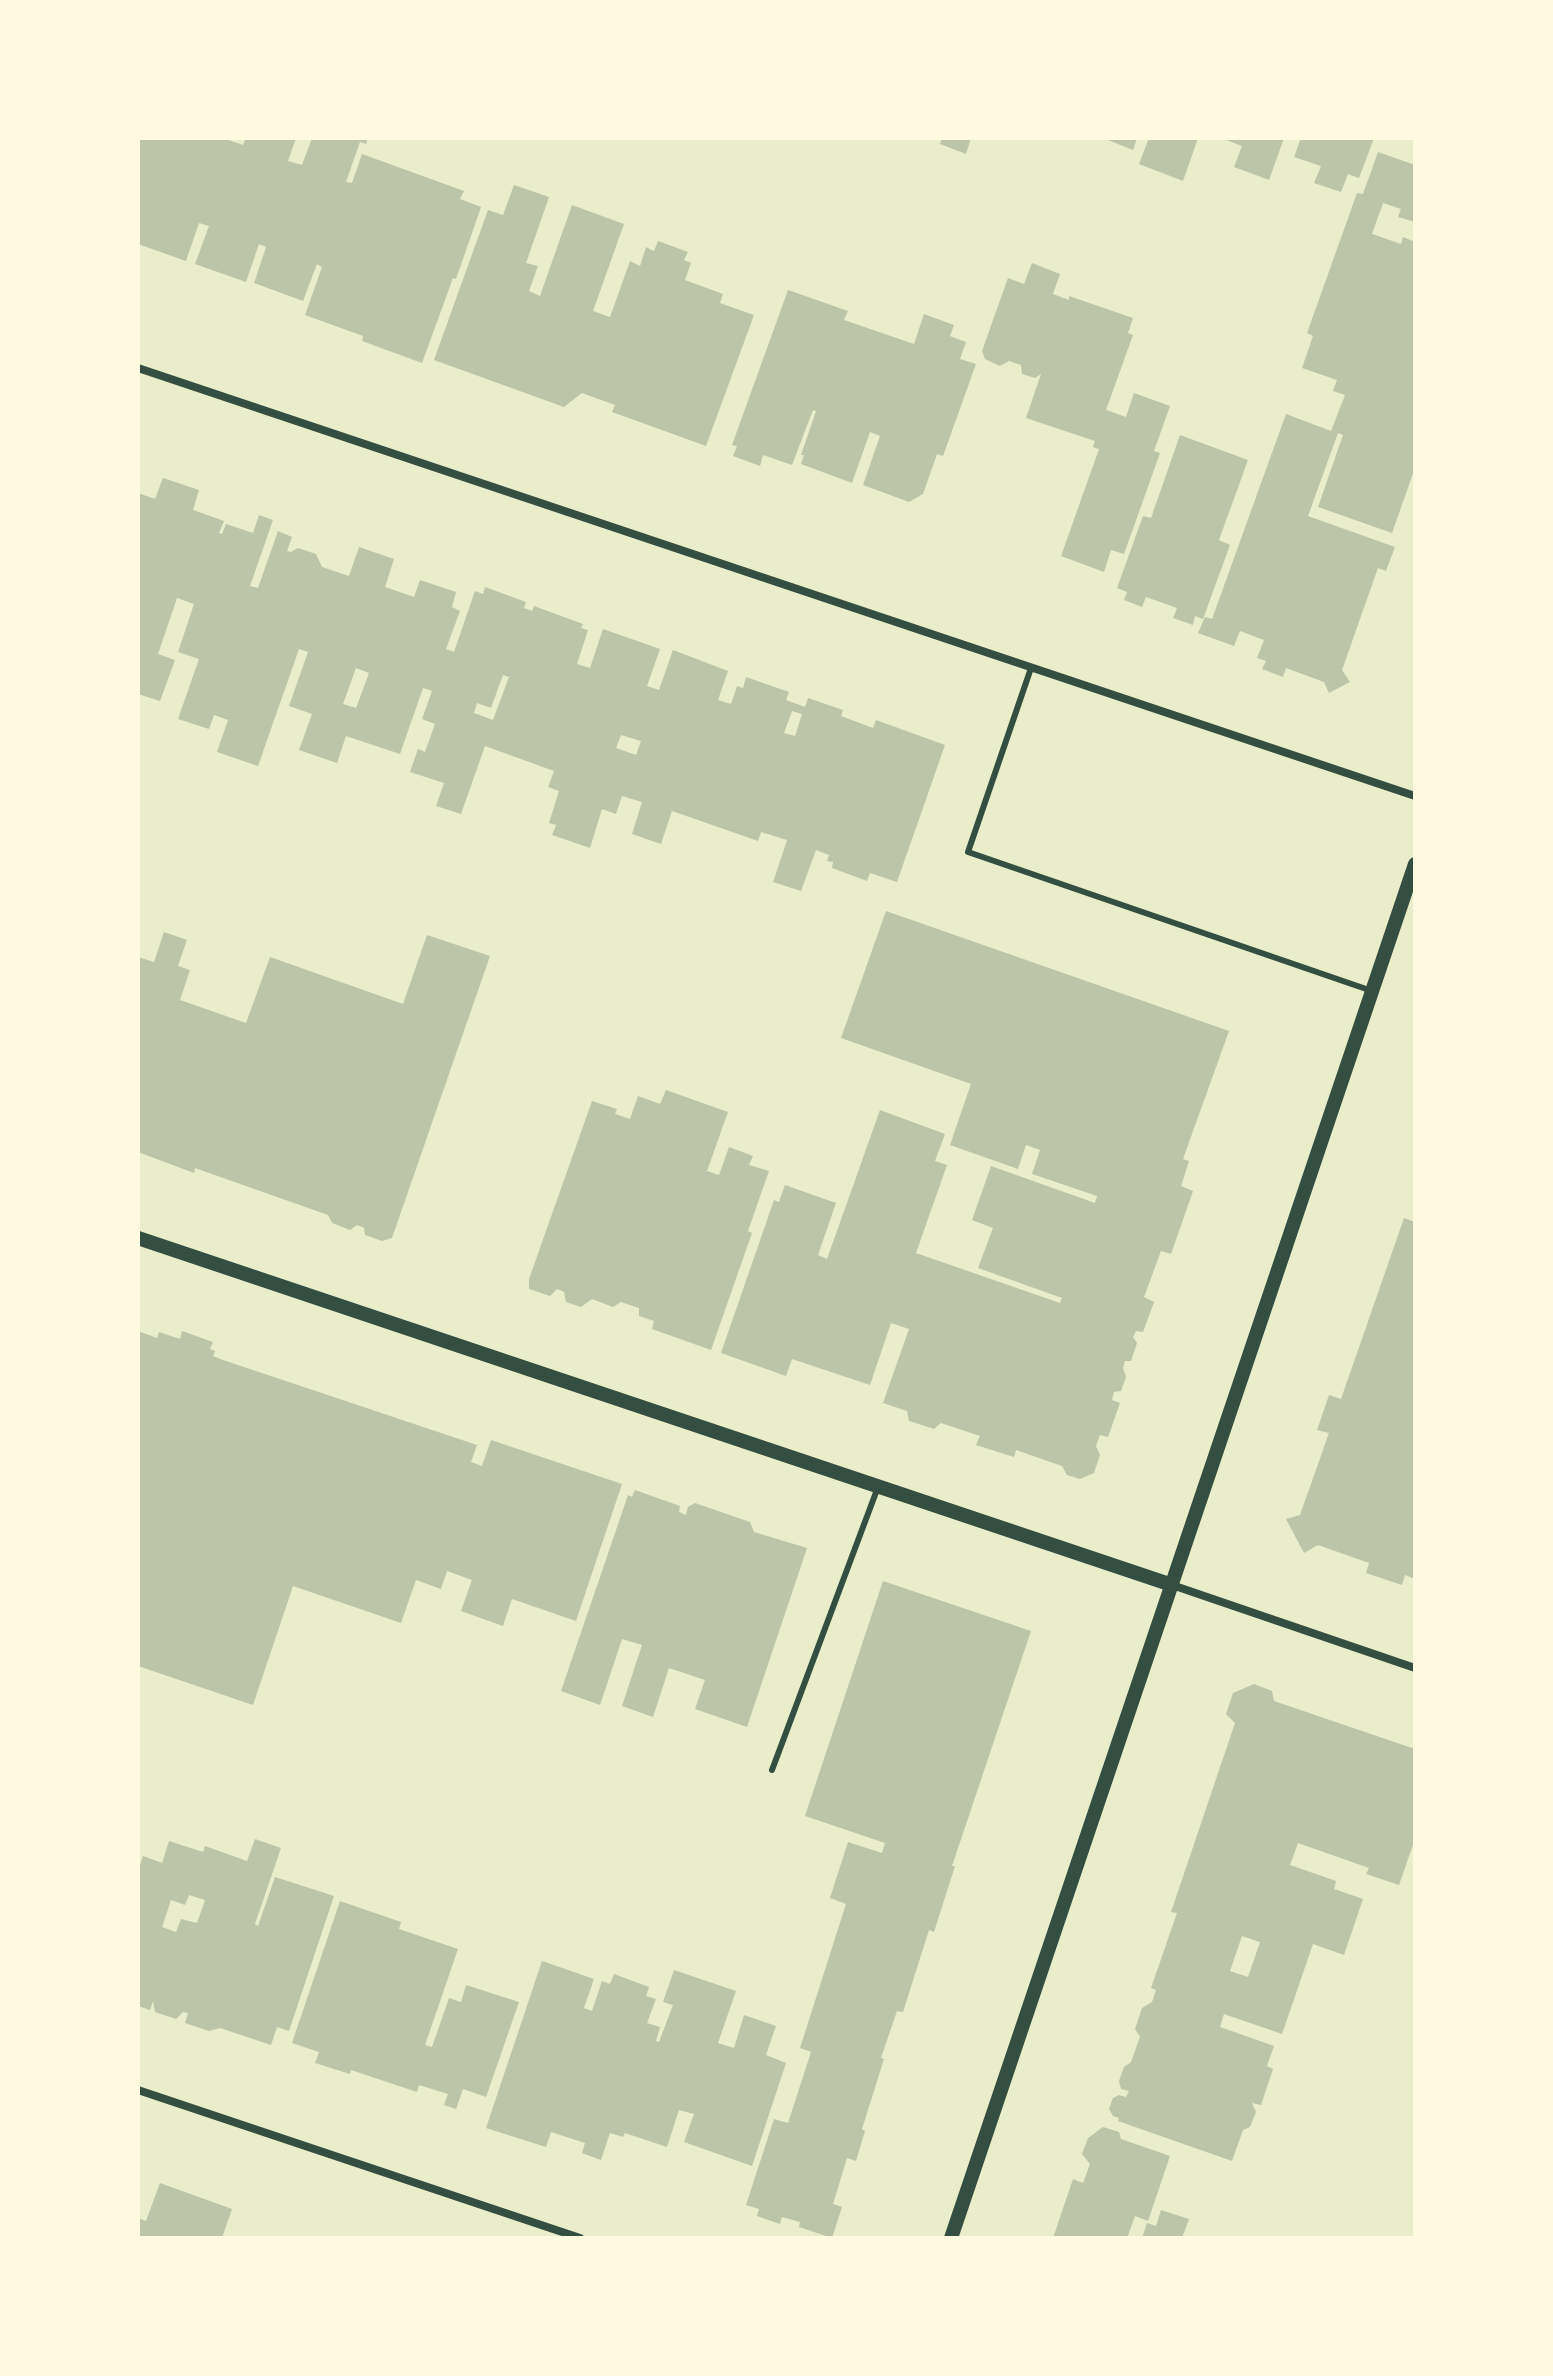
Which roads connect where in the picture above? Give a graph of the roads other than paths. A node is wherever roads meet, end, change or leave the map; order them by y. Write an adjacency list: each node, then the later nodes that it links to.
1 (138, 368): 2 (street)
2 (1031, 668): 3 (street); 5 (lane)
3 (1415, 796)
4 (1415, 864): 5 (street)
5 (1372, 991): 8 (street)
6 (138, 1238): 7 (street)
7 (878, 1487): 8 (street); 10 (lane)
8 (1172, 1585): 9 (street); 13 (street)
9 (1415, 1668)
10 (772, 1770)
11 (138, 2090): 12 (street)
12 (580, 2238)
13 (951, 2238)

